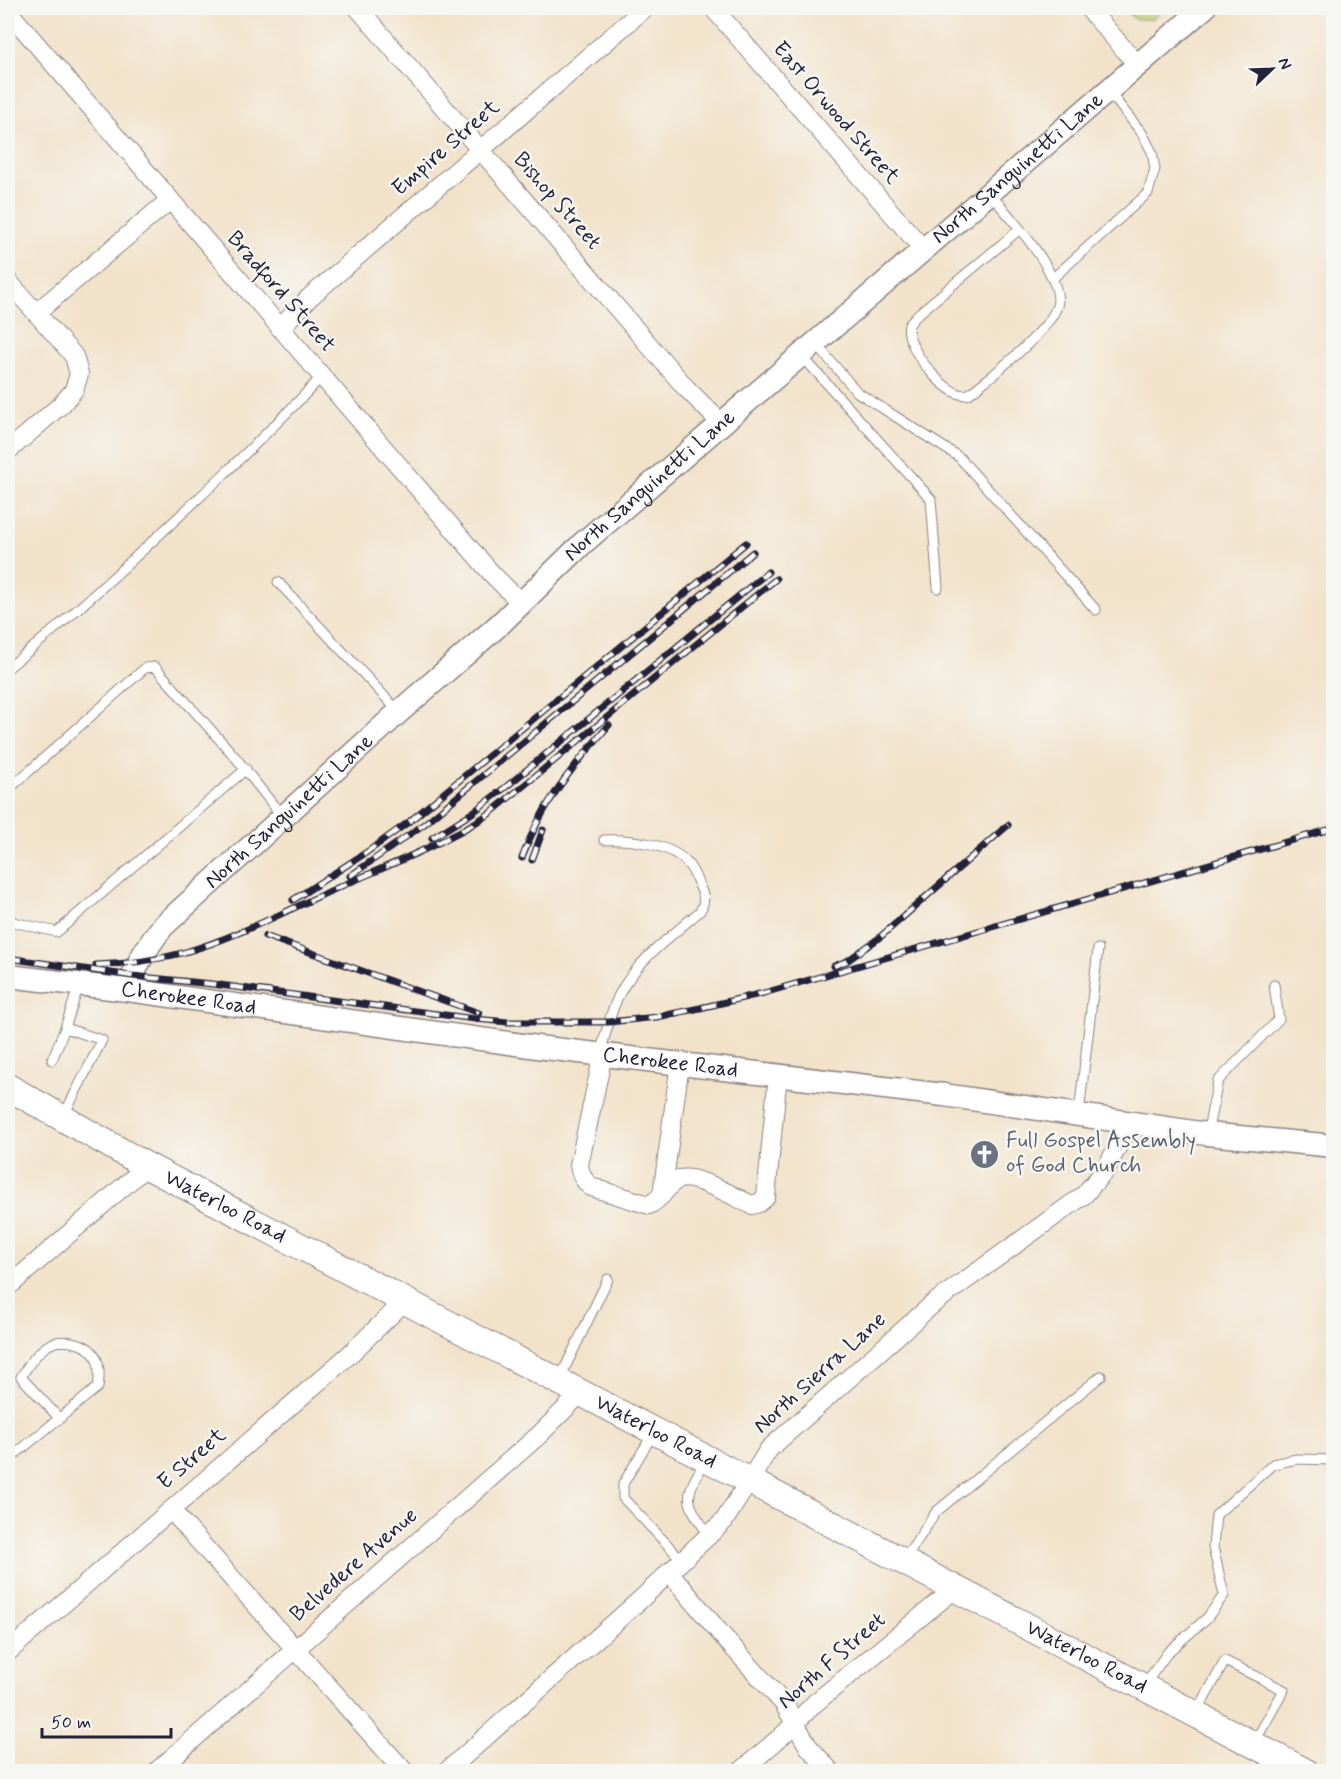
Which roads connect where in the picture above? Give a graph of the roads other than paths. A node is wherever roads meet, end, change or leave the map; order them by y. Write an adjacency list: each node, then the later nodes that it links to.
1 (358, 8): 9 (street, Bishop Street)
2 (645, 8): 9 (street, Empire Street)
3 (713, 8): 13 (street, East Orwood Street)
4 (1088, 8): 7 (street)
5 (1204, 8): 7 (street, North Sanguinetti Lane)
6 (8, 11): 11 (street, Bradford Street)
7 (1137, 64): 8 (street, North Sanguinetti Lane)
8 (1107, 90): 10 (street, North Sanguinetti Lane); 14 (lane)
9 (481, 149): 17 (street, Empire Street); 20 (street, Bishop Street)
10 (989, 192): 12 (lane); 13 (street, North Sanguinetti Lane)
11 (170, 200): 16 (street); 17 (street, Bradford Street)
12 (1020, 230): 14 (lane); 14 (lane)
13 (923, 249): 18 (street, North Sanguinetti Lane)
14 (1052, 279)
15 (8, 280): 16 (street)
16 (36, 313): 21 (street)
17 (280, 328): 19 (street, Bradford Street)
18 (808, 348): 20 (street, North Sanguinetti Lane); 23 (lane); 25 (lane)
19 (322, 376): 24 (street, Bradford Street); 26 (lane)
20 (721, 423): 24 (street, North Sanguinetti Lane)
21 (8, 451)
22 (278, 582): 27 (lane)
23 (938, 588)
24 (522, 603): 27 (street, North Sanguinetti Lane)
25 (1095, 610)
26 (8, 668)
27 (399, 712): 30 (street, North Sanguinetti Lane)
28 (246, 769): 29 (lane); 30 (lane); 32 (lane)
29 (8, 790)
30 (284, 818): 37 (street, North Sanguinetti Lane)
31 (604, 840): 39 (lane)
32 (8, 916)
33 (1098, 949): 44 (lane)
34 (8, 976): 35 (street, Cherokee Road)
35 (79, 985): 37 (street, Cherokee Road); 38 (lane)
36 (1274, 985): 47 (lane)
37 (128, 990): 39 (street, Cherokee Road)
38 (65, 1028): 40 (lane); 45 (lane)
39 (602, 1055): 41 (street, Cherokee Road); 50 (street)
40 (52, 1060)
41 (680, 1064): 42 (street, Cherokee Road); 50 (street)
42 (778, 1074): 44 (street, Cherokee Road); 50 (street)
43 (8, 1087): 45 (main road, Waterloo Road)
44 (1079, 1114): 46 (street, Cherokee Road)
45 (63, 1118): 49 (main road, Waterloo Road)
46 (1130, 1122): 47 (street, Cherokee Road); 62 (street, North Sierra Lane)
47 (1207, 1134): 48 (street, Cherokee Road)
48 (1334, 1146)
49 (147, 1166): 52 (street); 53 (main road, Waterloo Road)
50 (662, 1196)
51 (608, 1280): 55 (lane)
52 (8, 1287)
53 (406, 1300): 55 (main road, Waterloo Road); 63 (street, E Street)
54 (1101, 1376): 65 (lane)
55 (559, 1380): 56 (main road, Waterloo Road)
56 (582, 1392): 58 (main road, Waterloo Road); 68 (street, Belvedere Avenue)
57 (60, 1419): 57 (lane); 60 (lane)
58 (656, 1430): 59 (main road, Waterloo Road); 66 (lane)
59 (708, 1458): 62 (main road, Waterloo Road); 64 (lane)
60 (8, 1460)
61 (1334, 1460): 70 (lane)
62 (750, 1480): 64 (street, North Sierra Lane); 65 (main road, Waterloo Road)
63 (171, 1510): 68 (street); 69 (street, E Street)
64 (709, 1535): 66 (street, North Sierra Lane)
65 (904, 1561): 67 (main road, Waterloo Road)
66 (676, 1566): 72 (street); 76 (street, North Sierra Lane)
67 (956, 1588): 70 (main road, Waterloo Road); 72 (street, North F Street)
68 (295, 1649): 74 (street, Belvedere Avenue); 75 (street)
69 (8, 1652)
70 (1143, 1686): 71 (main road, Waterloo Road)
71 (1196, 1714): 73 (main road, Waterloo Road); 73 (lane)
72 (794, 1723): 77 (street, North F Street); 78 (street)
73 (1254, 1744): 79 (main road, Waterloo Road)
74 (156, 1772)
75 (405, 1772)
76 (446, 1772)
77 (740, 1772)
78 (831, 1772)
79 (1306, 1772)

